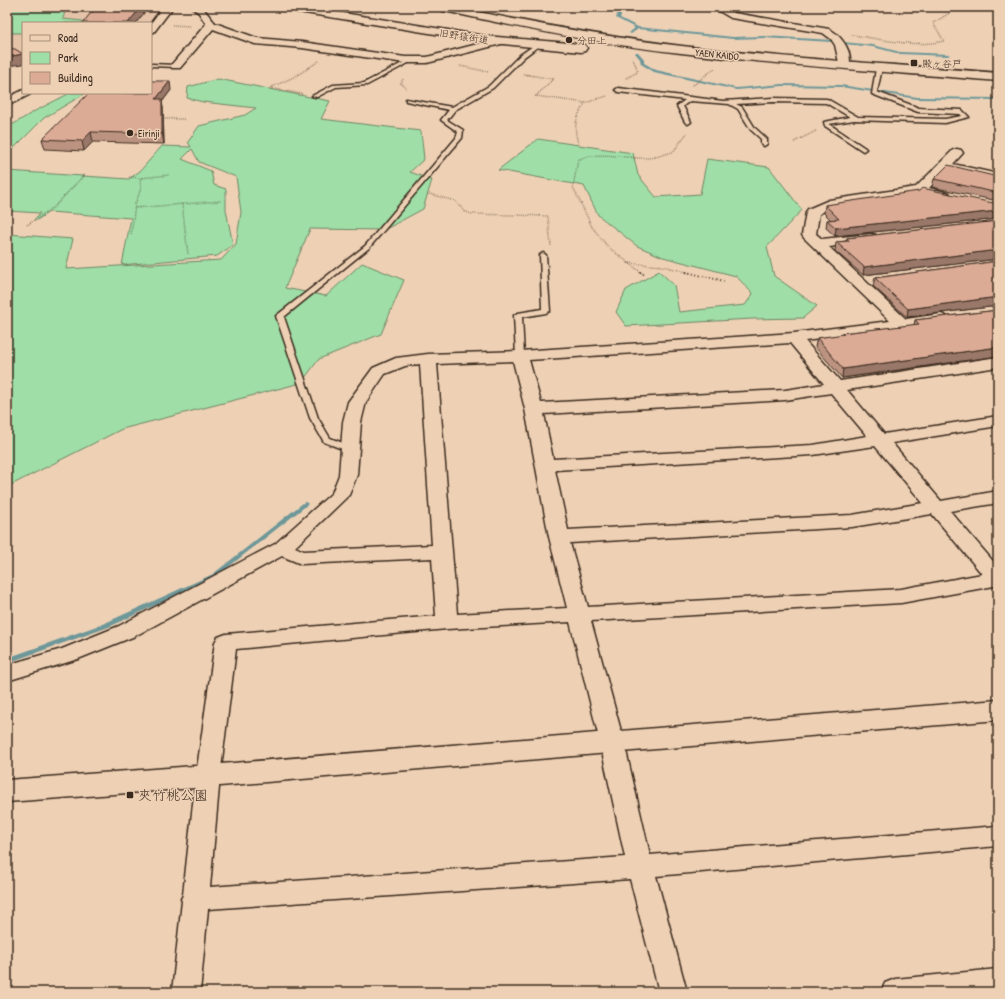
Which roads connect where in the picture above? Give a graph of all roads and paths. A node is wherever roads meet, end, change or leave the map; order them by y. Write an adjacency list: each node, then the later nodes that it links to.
1 (168, 7): 9 (street)
2 (196, 7): 8 (street)
3 (286, 7): 11 (main road, 旧野猿街道)
4 (440, 7): 12 (main road, YAEN KAIDO)
5 (461, 7): 12 (main road, YAEN KAIDO)
6 (717, 7): 10 (street)
7 (956, 7): 10 (path)
8 (210, 26): 9 (path); 15 (street); 23 (street)
9 (153, 27)
10 (834, 35): 20 (street)
11 (502, 41): 13 (main road, 旧野猿街道); 19 (street)
12 (638, 42): 14 (main road, 旧野猿街道); 20 (main road, YAEN KAIDO)
13 (538, 45): 14 (main road, 旧野猿街道); 25 (lane)
14 (622, 48): 30 (path)
15 (335, 50): 18 (street); 34 (path)
16 (7, 55): 17 (lane)
17 (22, 55)
18 (412, 60): 19 (street); 21 (lane)
19 (428, 60): 25 (path)
20 (845, 63): 24 (main road, YAEN KAIDO); 26 (main road, YAEN KAIDO)
21 (402, 64): 34 (lane); 35 (path)
22 (152, 66): 23 (lane)
23 (176, 66)
24 (879, 68): 27 (main road, YAEN KAIDO); 42 (lane)
25 (506, 73): 38 (path); 40 (lane)
26 (998, 73)
27 (998, 77)
28 (700, 79): 29 (path)
29 (695, 83)
30 (618, 90): 36 (lane); 38 (path)
31 (7, 92): 32 (street)
32 (22, 92)
33 (22, 93): 37 (street)
34 (314, 96)
35 (408, 100): 40 (lane)
36 (688, 100): 39 (lane); 44 (lane)
37 (7, 103)
38 (585, 103): 47 (path)
39 (732, 104): 42 (lane); 48 (lane)
40 (453, 109): 58 (lane)
41 (163, 116): 43 (path)
42 (855, 118): 45 (lane)
43 (184, 119)
44 (688, 122): 70 (path)
45 (827, 125): 46 (path); 49 (lane)
46 (794, 142)
47 (578, 143)
48 (764, 144)
49 (863, 149)
50 (958, 152): 51 (street)
51 (944, 166): 56 (street); 57 (street)
52 (85, 174): 63 (path)
53 (169, 175): 55 (path)
54 (129, 177): 55 (path)
55 (140, 178): 62 (path)
56 (998, 178)
57 (920, 190): 59 (street); 66 (street)
58 (415, 191): 67 (path); 85 (lane)
59 (955, 198)
60 (221, 201): 61 (path)
61 (182, 204): 62 (path); 68 (path)
62 (134, 208): 64 (path)
63 (27, 225)
64 (131, 236)
65 (888, 236): 66 (street)
66 (817, 244): 74 (street)
67 (551, 246)
68 (188, 254)
69 (543, 255): 78 (lane)
70 (627, 263): 71 (path); 73 (path)
71 (645, 274)
72 (873, 280): 74 (street)
73 (724, 281)
74 (858, 282): 76 (street)
75 (961, 316): 76 (street)
76 (902, 324): 77 (street)
77 (794, 338): 78 (street); 81 (street)
78 (520, 356): 79 (street); 82 (street)
79 (428, 359): 85 (street); 91 (street)
80 (998, 362): 81 (street)
81 (835, 387): 82 (street); 84 (street)
82 (534, 409): 86 (street)
83 (998, 420): 84 (street)
84 (879, 439): 86 (street); 88 (street)
85 (350, 449): 90 (street)
86 (545, 465): 89 (street)
87 (998, 497): 88 (street)
88 (937, 507): 89 (street); 92 (street)
89 (559, 538): 93 (street)
90 (282, 548): 91 (street); 95 (street)
91 (442, 551): 94 (street)
92 (997, 579): 93 (street)
93 (579, 616): 94 (street); 97 (street)
94 (447, 622): 98 (street)
95 (7, 673)
96 (998, 710): 97 (main road)
97 (612, 742): 98 (main road); 101 (street)
98 (208, 776): 99 (main road); 102 (street)
99 (7, 791)
100 (998, 836): 101 (street)
101 (640, 867): 102 (street); 105 (street)
102 (194, 899): 104 (street)
103 (998, 982): 106 (street)
104 (186, 992)
105 (673, 992)
106 (895, 992)

